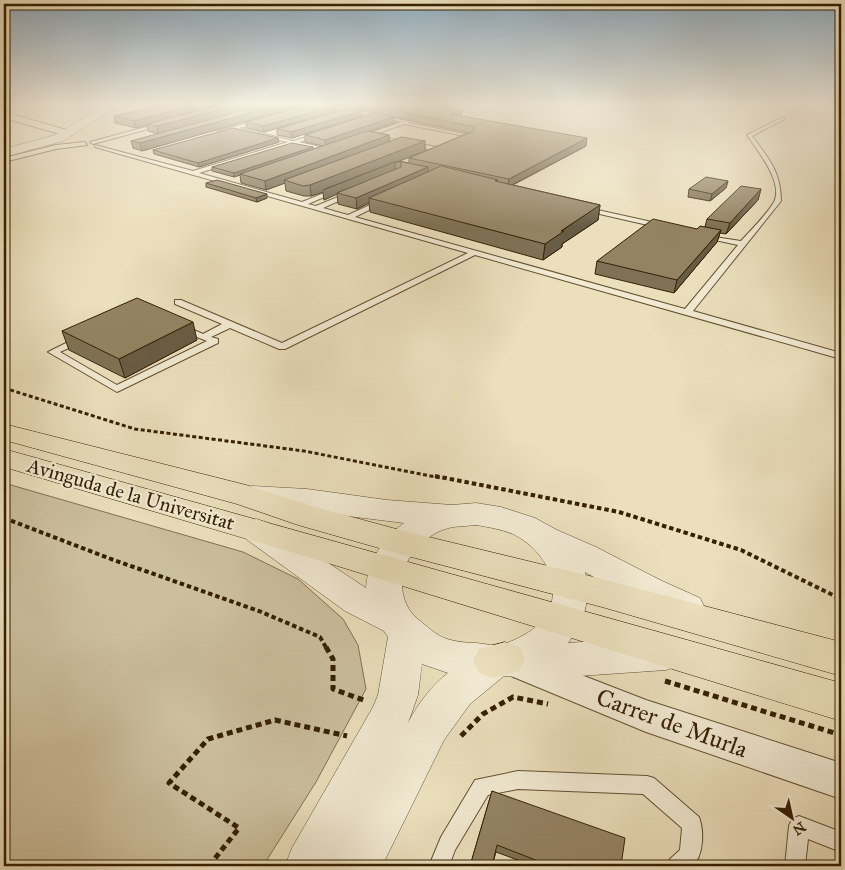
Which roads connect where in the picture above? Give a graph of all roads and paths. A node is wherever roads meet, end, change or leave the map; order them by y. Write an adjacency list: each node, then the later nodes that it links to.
1 (33, 145): 18 (street)
2 (86, 145): 21 (lane)
3 (93, 145): 13 (lane)
4 (286, 145): 22 (lane)
5 (305, 145): 14 (lane)
6 (397, 145): 9 (lane)
7 (414, 145): 15 (lane)
8 (756, 145): 36 (lane)
9 (394, 146)
10 (446, 146): 15 (lane)
11 (120, 147): 13 (lane)
12 (335, 147): 14 (lane)
13 (110, 150): 20 (lane)
14 (327, 150): 16 (lane)
15 (437, 150): 17 (lane)
16 (318, 153)
17 (429, 153)
18 (4, 154)
19 (143, 154): 20 (lane)
20 (134, 156): 22 (lane)
21 (4, 160)
22 (193, 173): 24 (lane)
23 (238, 180): 24 (lane)
24 (230, 183): 28 (lane)
25 (346, 187): 30 (lane)
26 (276, 190): 28 (lane)
27 (359, 190): 31 (lane)
28 (266, 194): 30 (lane)
29 (390, 198): 33 (lane)
30 (302, 204): 31 (lane)
31 (317, 208): 33 (lane)
32 (577, 208): 34 (lane)
33 (348, 217): 37 (lane)
34 (665, 227)
35 (694, 234): 36 (lane)
36 (742, 244): 39 (lane)
37 (474, 253): 39 (lane); 41 (lane)
38 (178, 302): 41 (lane)
39 (687, 313): 44 (lane)
40 (169, 322): 43 (lane)
41 (230, 324): 43 (lane)
42 (94, 333): 43 (lane)
43 (203, 338)
44 (841, 356)
45 (4, 388): 53 (path)
46 (4, 432): 48 (main road, Avinguda de la Universitat)
47 (4, 458): 50 (main road, Avinguda de la Universitat)
48 (246, 496): 49 (street, Avinguda de la Universitat); 52 (main road, Avinguda de la Universitat)
49 (452, 516): 51 (street, Avinguda de la Universitat); 52 (street, Avinguda de la Universitat)
50 (257, 531): 52 (main road, Avinguda de la Universitat); 55 (street, Avinguda de la Universitat)
51 (545, 540): 54 (street, Avinguda de la Universitat); 56 (street, Avinguda de la Universitat)
52 (393, 554): 54 (main road, Avinguda de la Universitat); 55 (street)
53 (841, 599)
54 (568, 603): 56 (main road, Avinguda de la Universitat); 57 (main road, Avinguda de la Universitat); 59 (street, Avinguda de la Universitat)
55 (401, 627): 59 (street, Avinguda de la Universitat); 65 (street)
56 (741, 632): 58 (main road, Avinguda de la Universitat)
57 (670, 653): 59 (street, Avinguda de la Universitat); 60 (main road, Avinguda de la Universitat)
58 (841, 659)
59 (499, 660): 62 (street, Carrer de Murla); 66 (street)
60 (841, 702)
61 (350, 737): 64 (path)
62 (841, 781)
63 (841, 842): 69 (lane)
64 (209, 866)
65 (310, 866)
66 (356, 866)
67 (438, 866): 68 (lane)
68 (677, 866)
69 (795, 866)

